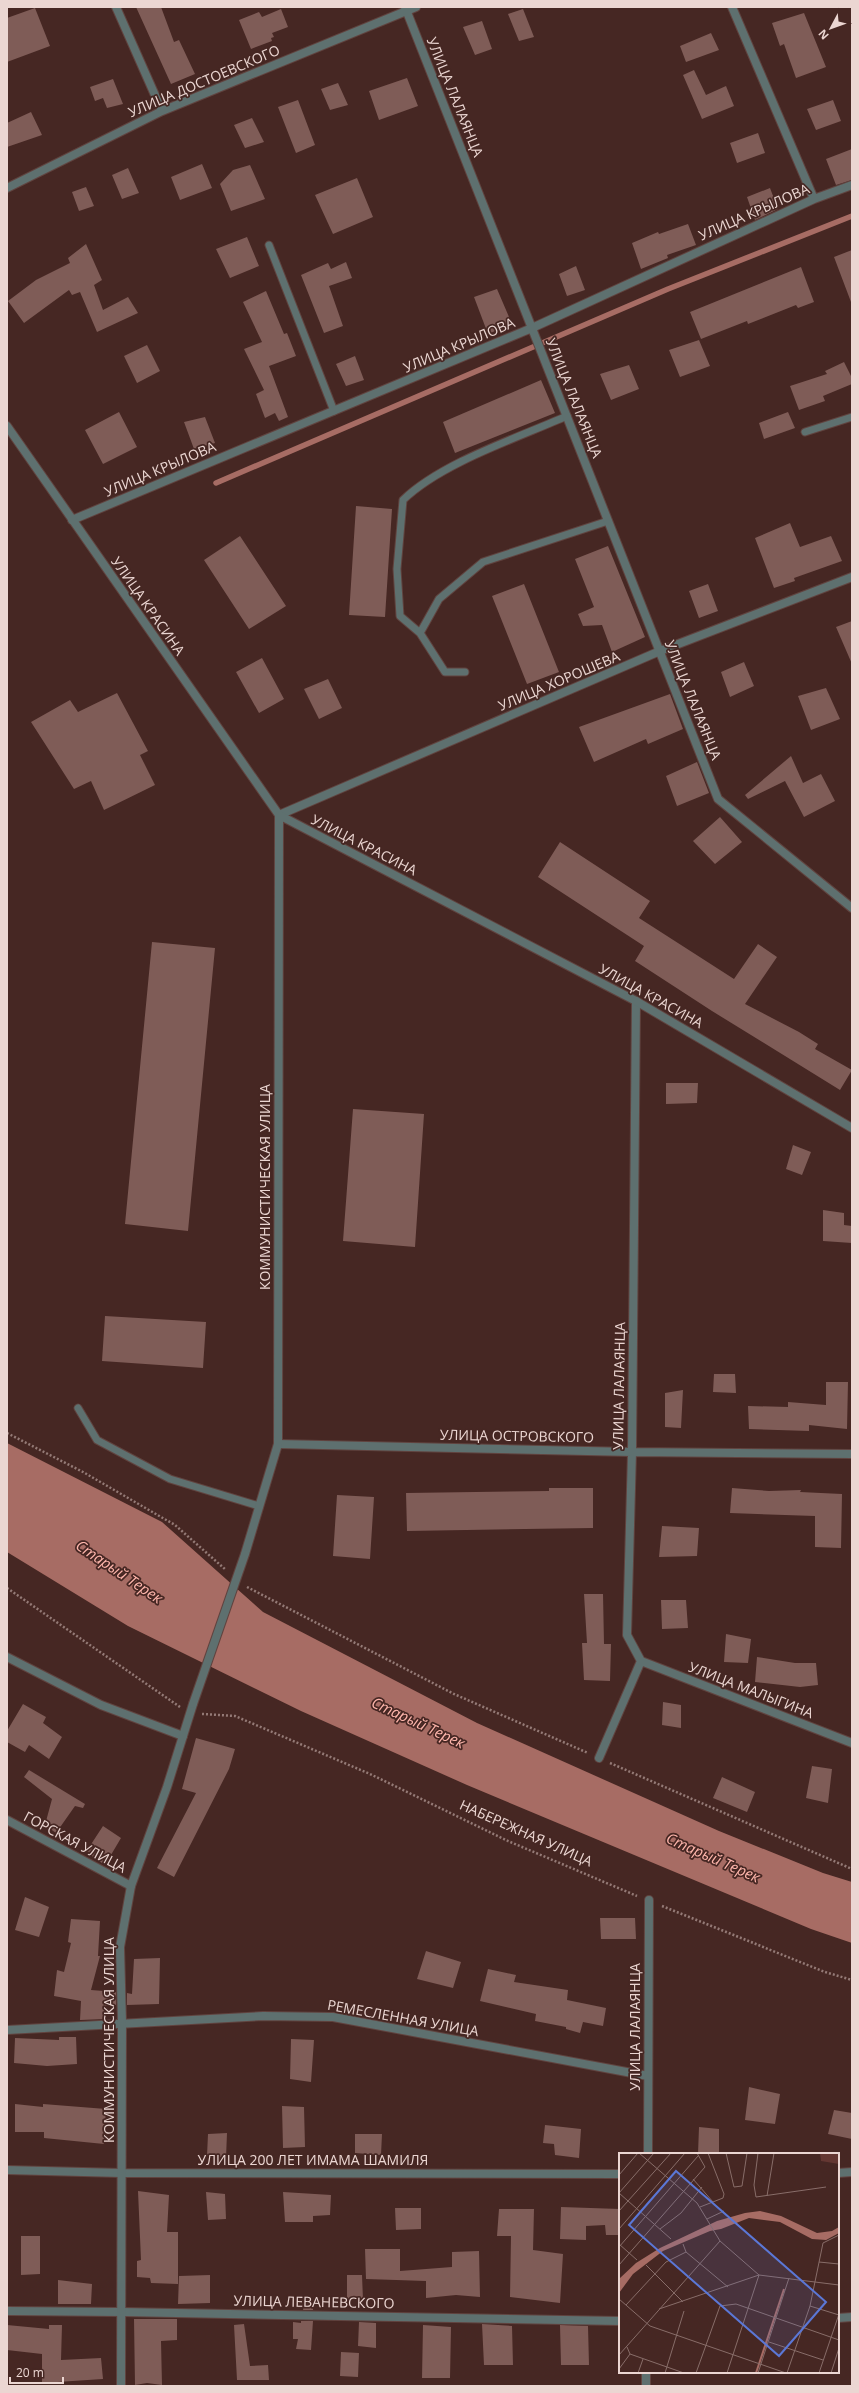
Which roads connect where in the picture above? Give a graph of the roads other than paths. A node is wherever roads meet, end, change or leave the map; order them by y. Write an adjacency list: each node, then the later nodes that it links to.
1 (116, 7): 5 (street)
2 (416, 7): 4 (street, УЛИЦА ДОСТОЕВСКОГО)
3 (732, 7): 8 (street)
4 (406, 9): 5 (street, УЛИЦА ДОСТОЕВСКОГО); 10 (street, УЛИЦА ЛАЛАЯНЦА)
5 (162, 111): 7 (street, УЛИЦА ДОСТОЕВСКОГО)
6 (852, 185): 8 (street, УЛИЦА КРЫЛОВА)
7 (7, 188)
8 (814, 199): 10 (street, УЛИЦА КРЫЛОВА)
9 (269, 245): 11 (lane)
10 (532, 328): 11 (street, УЛИЦА КРЫЛОВА); 12 (street, УЛИЦА ЛАЛАЯНЦА)
11 (334, 411): 16 (street, УЛИЦА КРЫЛОВА)
12 (567, 416): 17 (street, УЛИЦА ЛАЛАЯНЦА); 19 (lane)
13 (852, 417): 15 (lane)
14 (7, 426): 16 (street, УЛИЦА КРАСИНА)
15 (805, 432)
16 (72, 520): 22 (street, УЛИЦА КРАСИНА)
17 (608, 521): 19 (lane); 20 (street, УЛИЦА ЛАЛАЯНЦА)
18 (852, 577): 20 (street, УЛИЦА ХОРОШЕВА)
19 (420, 633): 21 (lane)
20 (660, 651): 22 (street, УЛИЦА ХОРОШЕВА); 23 (street, УЛИЦА ЛАЛАЯНЦА)
21 (465, 672)
22 (279, 815): 24 (street, УЛИЦА КРАСИНА); 27 (street, КОММУНИСТИЧЕСКАЯ УЛИЦА)
23 (852, 908)
24 (636, 1001): 25 (street, УЛИЦА КРАСИНА); 28 (street, УЛИЦА ЛАЛАЯНЦА)
25 (852, 1128)
26 (78, 1408): 30 (lane)
27 (278, 1444): 28 (street, УЛИЦА ОСТРОВСКОГО); 30 (street, КОММУНИСТИЧЕСКАЯ УЛИЦА)
28 (632, 1452): 29 (street, УЛИЦА ОСТРОВСКОГО); 32 (street, УЛИЦА ЛАЛАЯНЦА)
29 (852, 1454)
30 (259, 1506): 33 (street, КОММУНИСТИЧЕСКАЯ УЛИЦА, bridge)
31 (7, 1657): 33 (street)
32 (641, 1661): 34 (street, УЛИЦА МАЛЫГИНА); 35 (street)
33 (183, 1736): 37 (street, КОММУНИСТИЧЕСКАЯ УЛИЦА)
34 (852, 1743)
35 (599, 1758)
36 (7, 1820): 37 (street, ГОРСКАЯ УЛИЦА)
37 (131, 1886): 39 (street, КОММУНИСТИЧЕСКАЯ УЛИЦА)
38 (648, 1900): 41 (street, УЛИЦА ЛАЛАЯНЦА)
39 (122, 2022): 40 (street, РЕМЕСЛЕННАЯ УЛИЦА); 41 (street, РЕМЕСЛЕННАЯ УЛИЦА); 46 (street, КОММУНИСТИЧЕСКАЯ УЛИЦА)
40 (7, 2030)
41 (648, 2076): 42 (street, УЛИЦА ЛАЛАЯНЦА)
42 (648, 2153)
43 (7, 2170): 46 (street, УЛИЦА 200 ЛЕТ ИМАМА ШАМИЛЯ)
44 (839, 2172): 45 (street)
45 (852, 2172)
46 (121, 2173): 47 (street, УЛИЦА 200 ЛЕТ ИМАМА ШАМИЛЯ); 49 (street, КОММУНИСТИЧЕСКАЯ УЛИЦА)
47 (619, 2174)
48 (7, 2311): 49 (street, УЛИЦА ЛЕВАНЕВСКОГО)
49 (122, 2312): 52 (street, УЛИЦА ЛЕВАНЕВСКОГО); 54 (street, КОММУНИСТИЧЕСКАЯ УЛИЦА)
50 (839, 2318): 51 (street)
51 (852, 2318)
52 (619, 2322)
53 (646, 2373): 55 (street)
54 (121, 2386)
55 (646, 2386)

